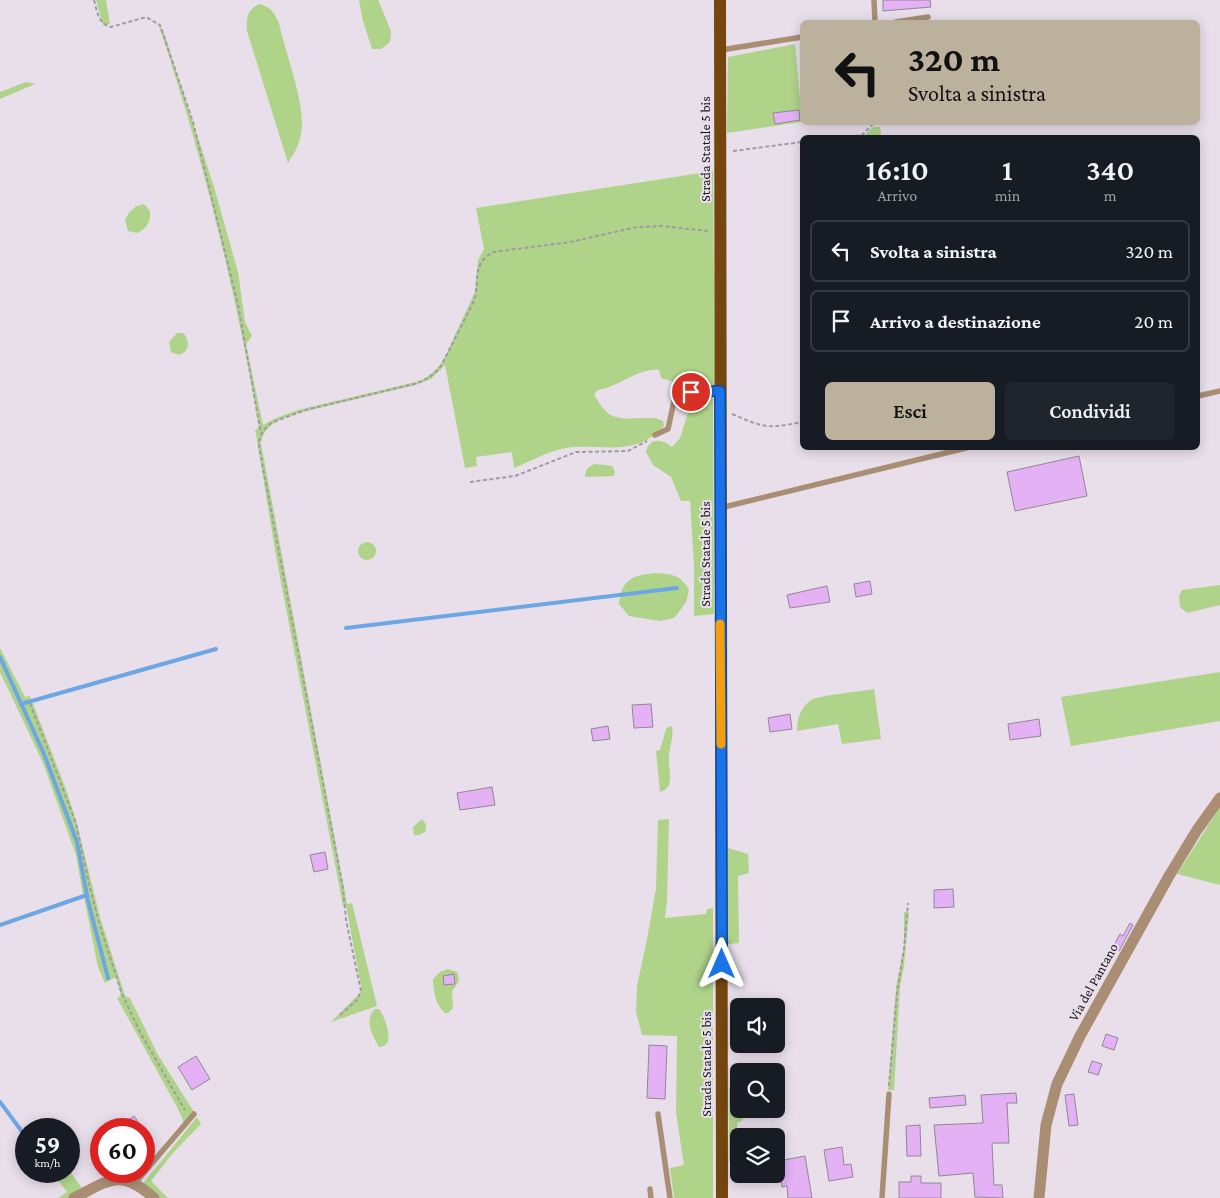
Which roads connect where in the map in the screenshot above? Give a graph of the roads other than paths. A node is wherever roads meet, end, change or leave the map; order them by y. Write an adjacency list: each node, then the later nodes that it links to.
1 (720, 0): 7 (main road, Strada Statale 5 bis)
2 (874, 0): 4 (lane)
3 (928, 17): 5 (lane)
4 (875, 20)
5 (909, 20)
6 (800, 37): 7 (lane)
7 (720, 50): 8 (main road, Strada Statale 5 bis)
8 (720, 391): 11 (lane); 13 (main road, Strada Statale 5 bis)
9 (1220, 391): 10 (lane)
10 (1200, 396)
11 (656, 436)
12 (958, 450): 13 (lane)
13 (720, 508): 26 (main road, Strada Statale 5 bis)
14 (1220, 798): 28 (street, Via del Pantano)
15 (888, 1094): 27 (lane)
16 (658, 1114): 25 (lane)
17 (192, 1116): 18 (lane)
18 (155, 1159)
19 (105, 1183): 22 (street)
20 (135, 1183): 23 (street)
21 (650, 1189): 24 (lane)
22 (74, 1198)
23 (154, 1198)
24 (651, 1198)
25 (670, 1198)
26 (722, 1198)
27 (882, 1198)
28 (1039, 1198)

